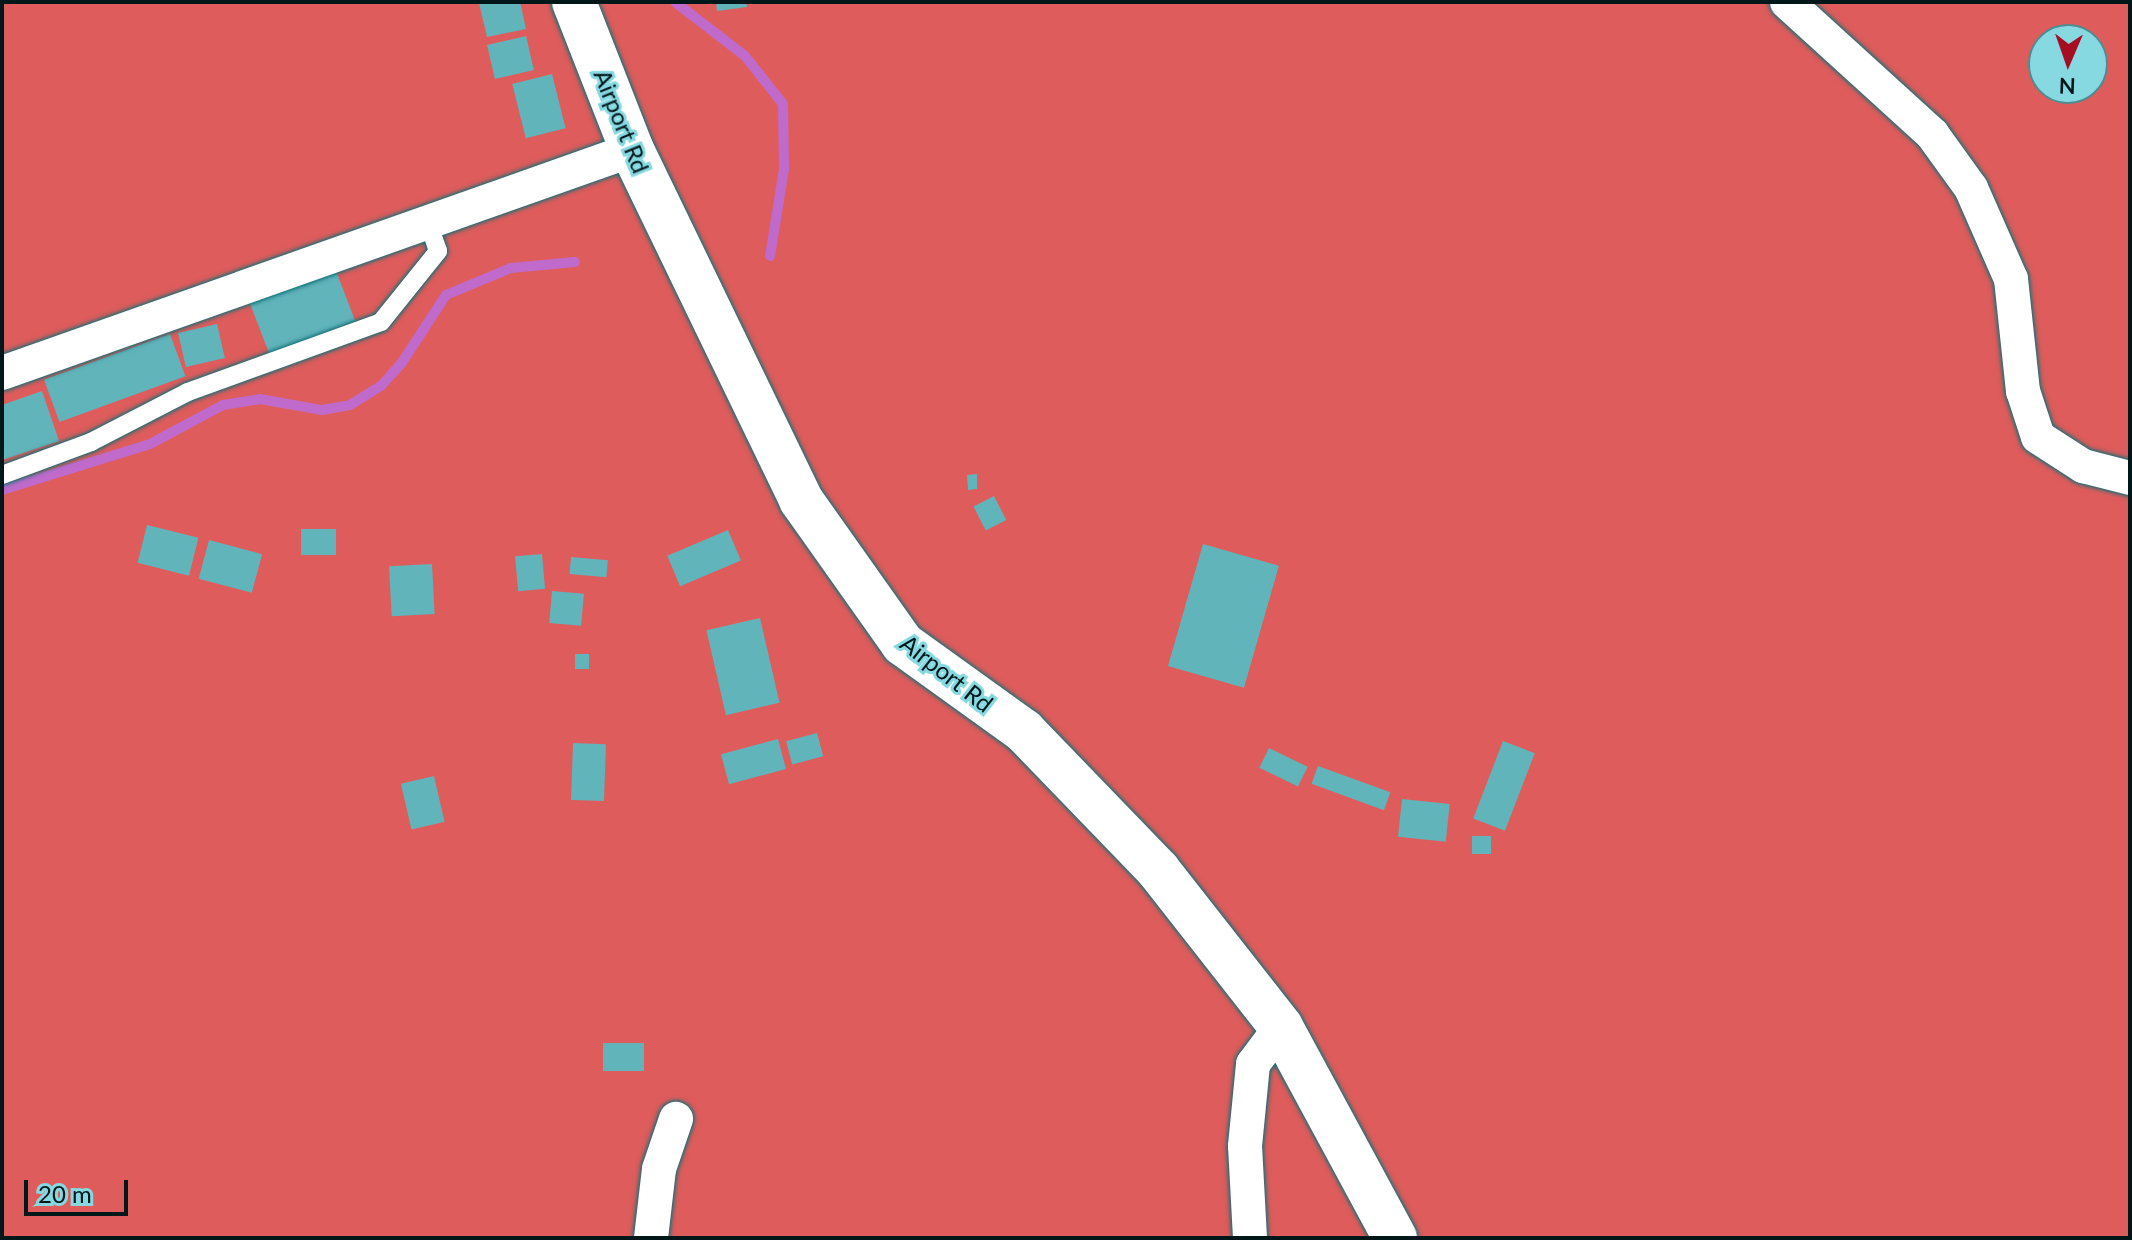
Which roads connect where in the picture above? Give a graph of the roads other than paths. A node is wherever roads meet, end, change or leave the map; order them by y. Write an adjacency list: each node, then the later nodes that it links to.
1 (574, 2): 3 (main road, Airport Rd)
2 (1787, 2): 7 (street)
3 (632, 150): 4 (street); 8 (main road, Airport Rd)
4 (428, 222): 5 (street); 6 (lane)
5 (2, 373)
6 (2, 475)
7 (2130, 478)
8 (1281, 1027): 11 (street); 12 (main road, Airport Rd)
9 (676, 1119): 10 (street)
10 (651, 1238)
11 (1250, 1238)
12 (1395, 1238)

